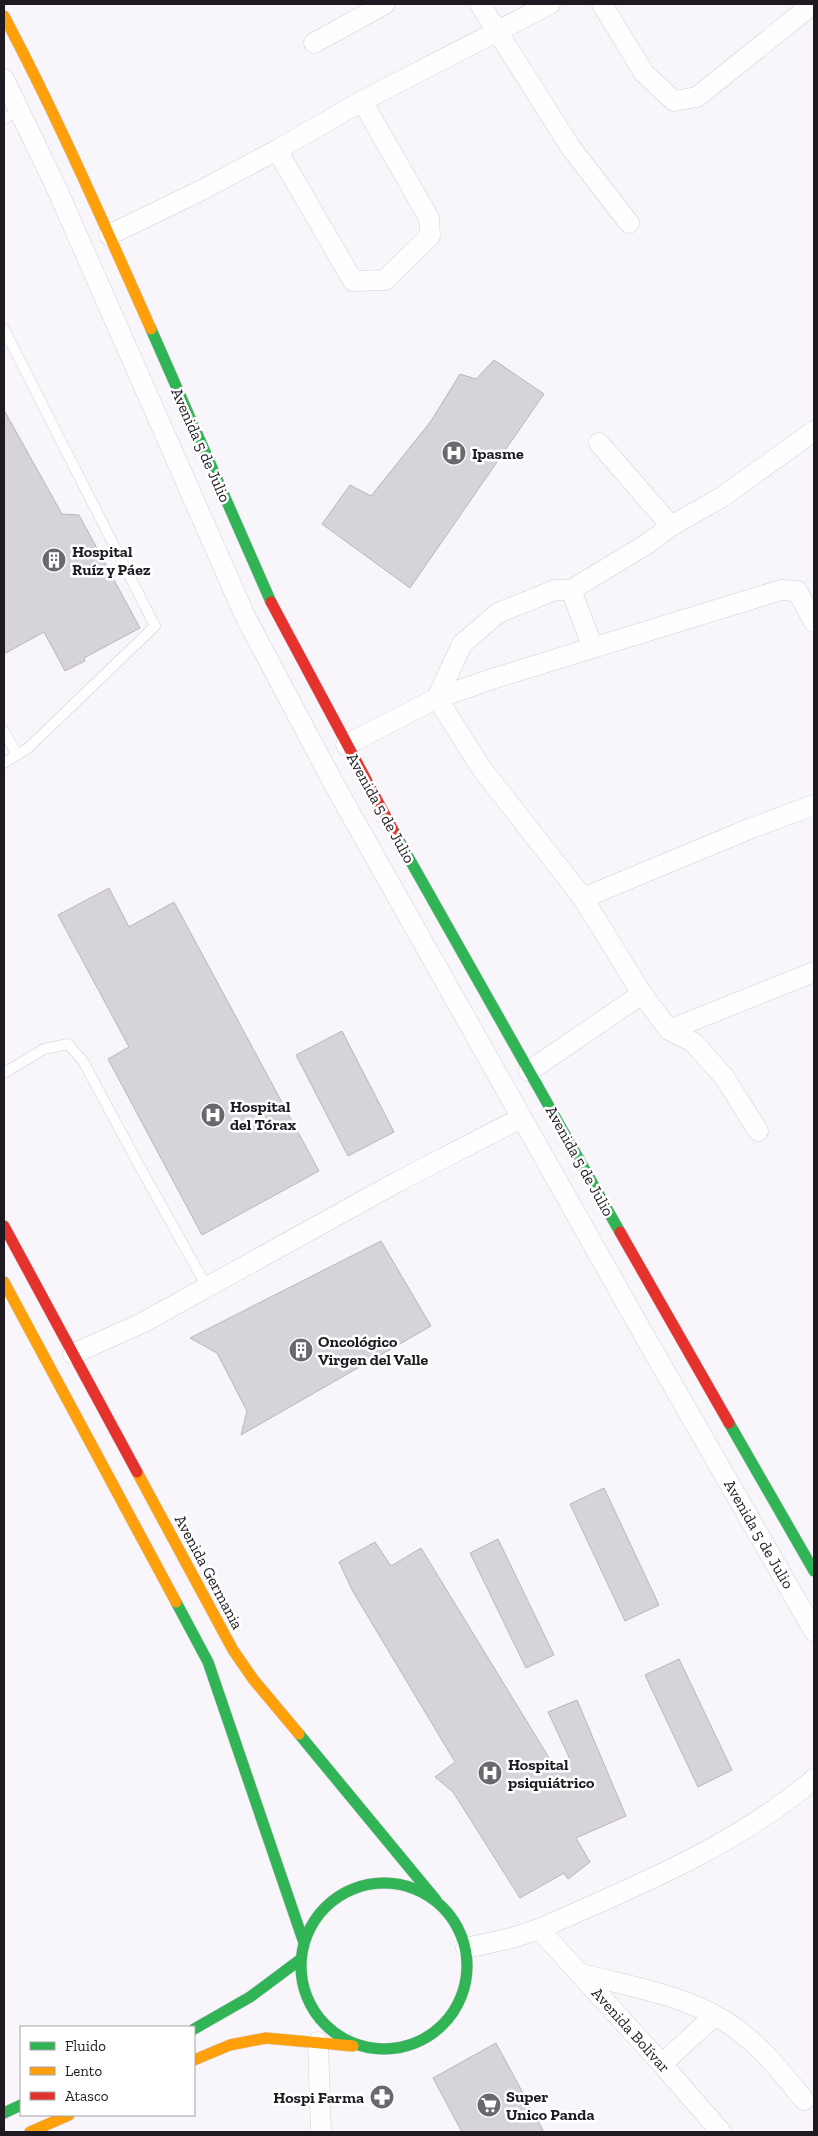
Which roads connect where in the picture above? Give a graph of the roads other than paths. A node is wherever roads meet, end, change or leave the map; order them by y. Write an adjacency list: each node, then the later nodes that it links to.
1 (385, 4): 8 (street)
2 (480, 4): 7 (street)
3 (550, 4): 7 (street)
4 (602, 4): 5 (street)
5 (813, 4)
6 (4, 16): 14 (street, Avenida 5 de Julio)
7 (496, 32): 10 (street); 13 (street)
8 (314, 42)
9 (4, 79): 11 (street, Avenida 5 de Julio)
10 (362, 101): 12 (street); 12 (street)
11 (12, 115): 34 (street, Avenida 5 de Julio)
12 (277, 150): 14 (street)
13 (629, 223)
14 (109, 235): 24 (street, Avenida 5 de Julio)
15 (4, 329): 25 (lane)
16 (814, 431): 18 (street)
17 (599, 443): 18 (street)
18 (671, 526): 19 (street)
19 (571, 590): 21 (street); 22 (street)
20 (814, 622): 21 (street)
21 (594, 648): 22 (street)
22 (437, 698): 24 (street); 28 (street)
23 (4, 731): 25 (lane)
24 (346, 745): 32 (street, Avenida 5 de Julio)
25 (17, 755): 26 (lane)
26 (4, 763)
27 (814, 805): 28 (street)
28 (583, 898): 30 (street)
29 (814, 972): 31 (street)
30 (642, 994): 31 (street); 32 (street)
31 (669, 1030): 35 (street)
32 (529, 1071): 40 (street, Avenida 5 de Julio)
33 (4, 1073): 38 (lane)
34 (522, 1118): 38 (street); 41 (street, Avenida 5 de Julio)
35 (758, 1131)
36 (4, 1226): 39 (street, Avenida Germania)
37 (4, 1282): 45 (street)
38 (207, 1287): 39 (street)
39 (73, 1354): 43 (street, Avenida Germania)
40 (814, 1571)
41 (814, 1630)
42 (814, 1779): 44 (street)
43 (436, 1900): 45 (street); 46 (street)
44 (538, 1929): 46 (street); 48 (street, Avenida Bolívar)
45 (304, 1943): 47 (street)
46 (466, 1948): 52 (street)
47 (301, 1959): 50 (street); 52 (street)
48 (579, 1973): 49 (street); 54 (street, Avenida Bolívar)
49 (714, 2016): 54 (street); 55 (street)
50 (195, 2028)
51 (318, 2042): 52 (street); 53 (street); 60 (street)
52 (362, 2047)
53 (195, 2060)
54 (662, 2064): 61 (street, Avenida Bolívar)
55 (804, 2100)
56 (20, 2105): 57 (street)
57 (4, 2113)
58 (67, 2116): 59 (street)
59 (30, 2132)
60 (321, 2132)
61 (721, 2132)

